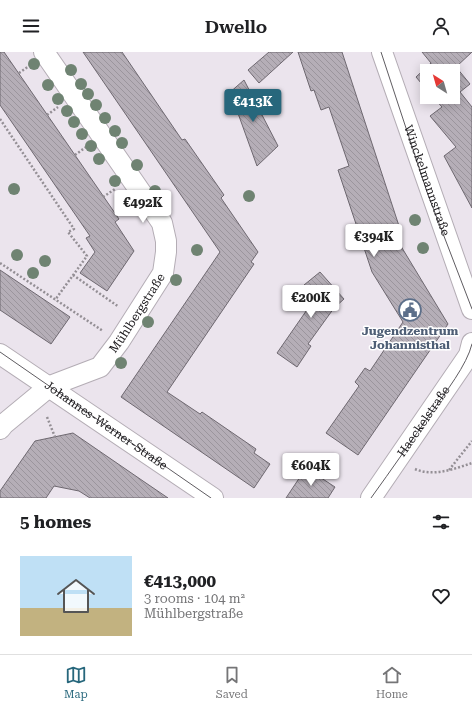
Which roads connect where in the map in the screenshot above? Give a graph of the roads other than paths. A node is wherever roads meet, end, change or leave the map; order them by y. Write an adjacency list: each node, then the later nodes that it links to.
1 (44, 52): 6 (street, Mühlbergstraße)
2 (382, 52): 3 (street, Winckelmannstraße)
3 (472, 309)
4 (472, 343): 9 (street, Haeckelstraße)
5 (0, 354): 6 (street, Johannes-Werner-Straße)
6 (50, 386): 7 (street, Mühlbergstraße); 8 (street, Johannes-Werner-Straße)
7 (0, 429)
8 (213, 498)
9 (371, 498)

